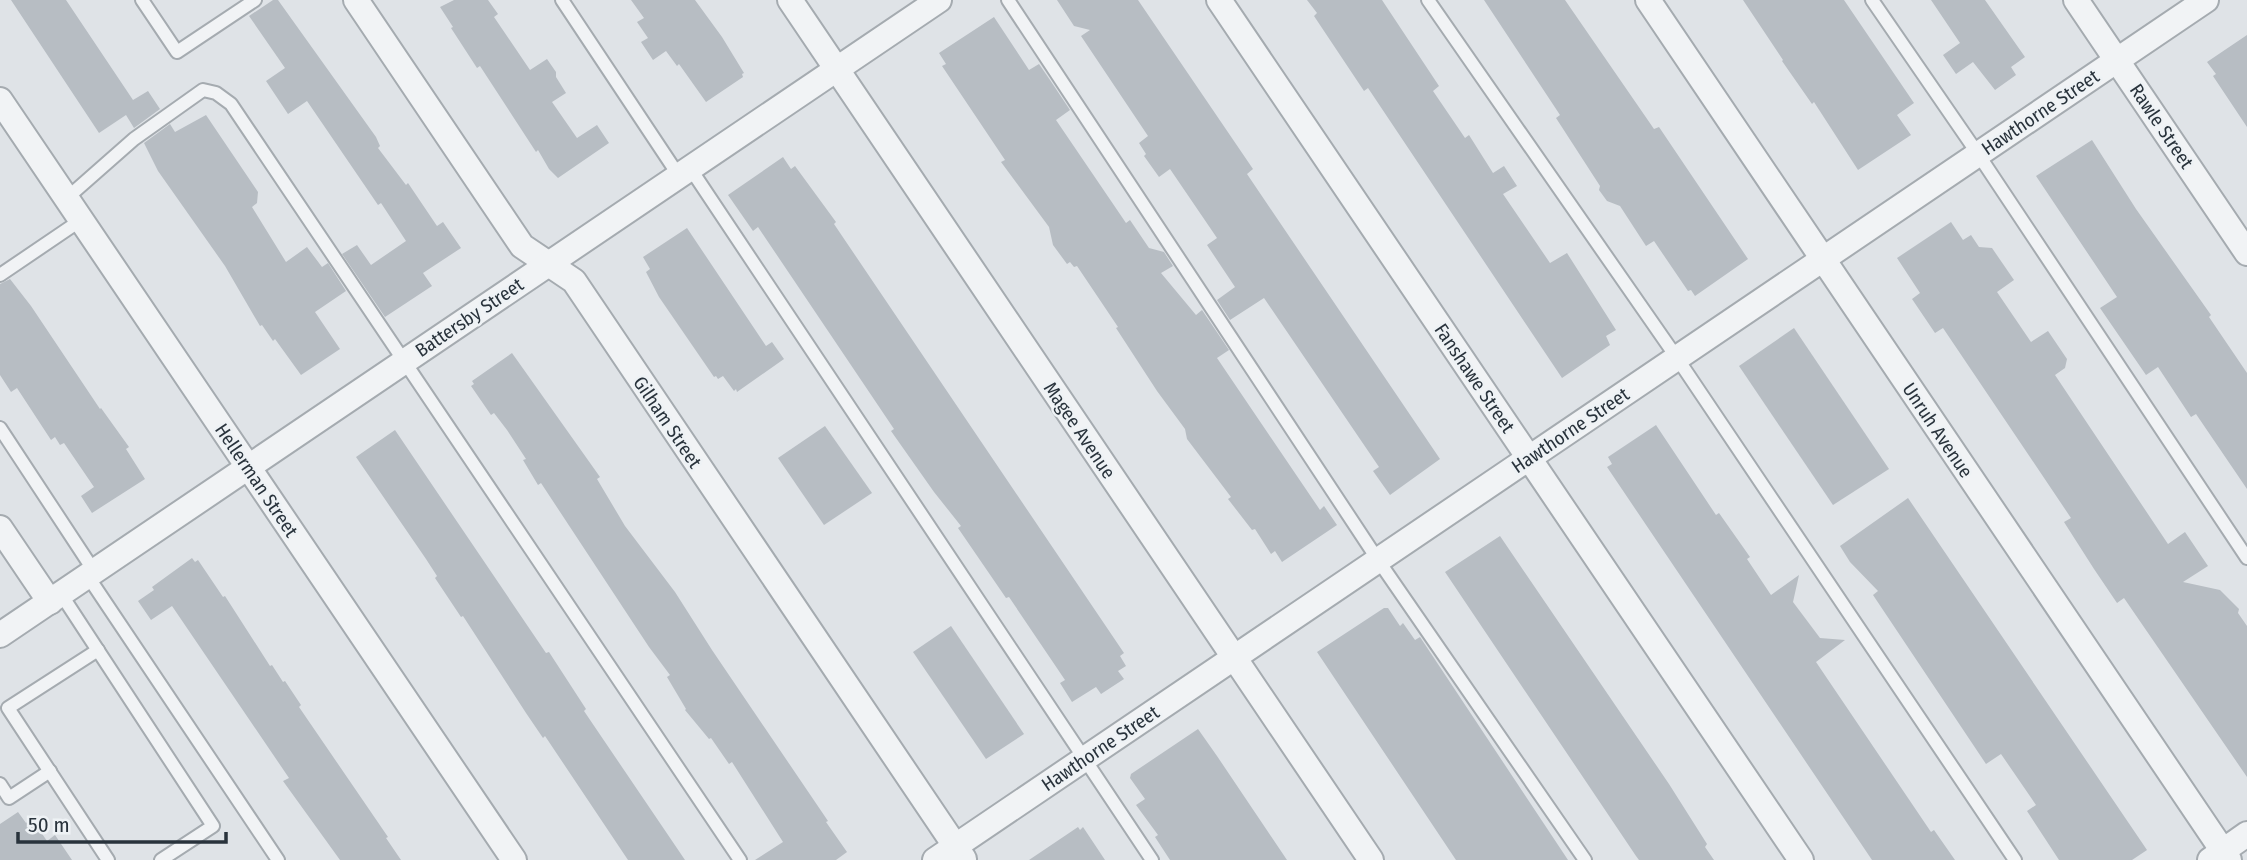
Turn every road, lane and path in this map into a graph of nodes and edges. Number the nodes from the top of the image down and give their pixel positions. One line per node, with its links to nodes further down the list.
1 (142, 0): 2 (lane)
2 (255, 0)
3 (356, 0): 23 (street, Gilham Street)
4 (562, 0): 18 (lane)
5 (790, 0): 15 (street, Magee Avenue)
6 (939, 0): 15 (street, Battersby Street)
7 (1008, 0): 32 (lane)
8 (1219, 0): 28 (street, Fanshawe Street)
9 (1428, 0): 25 (lane)
10 (1648, 0): 22 (street, Unruh Avenue)
11 (1872, 0): 17 (lane)
12 (2076, 0): 14 (street, Rawle Street)
13 (2206, 0): 14 (street, Hawthorne Street)
14 (2117, 60): 17 (street, Hawthorne Street); 21 (street, Rawle Street)
15 (837, 69): 18 (street, Battersby Street); 37 (street, Magee Avenue)
16 (0, 100): 19 (street, Hellerman Street)
17 (1978, 154): 22 (street, Hawthorne Street); 31 (lane)
18 (685, 172): 23 (street, Battersby Street); 39 (lane)
19 (67, 198): 20 (street, Hellerman Street); 26 (lane)
20 (81, 220): 24 (lane); 29 (street, Hellerman Street)
21 (2247, 253)
22 (1823, 259): 25 (street, Hawthorne Street); 44 (street, Unruh Avenue)
23 (548, 264): 26 (street, Battersby Street); 43 (street, Gilham Street)
24 (0, 275)
25 (1676, 358): 28 (street, Hawthorne Street); 55 (lane)
26 (404, 362): 29 (street, Battersby Street); 49 (lane)
27 (0, 428): 33 (lane)
28 (1529, 458): 32 (street, Hawthorne Street); 54 (street, Fanshawe Street)
29 (248, 467): 33 (street, Battersby Street); 48 (street, Hellerman Street)
30 (0, 528): 34 (street)
31 (2247, 558)
32 (1378, 560): 37 (street, Hawthorne Street); 53 (lane)
33 (91, 573): 34 (street, Battersby Street); 47 (lane)
34 (55, 598): 35 (street, Battersby Street); 36 (lane)
35 (0, 635)
36 (98, 650): 38 (lane); 46 (lane)
37 (1234, 657): 39 (street, Hawthorne Street); 52 (street, Magee Avenue)
38 (4, 711): 40 (lane)
39 (1083, 760): 43 (street, Hawthorne Street); 51 (lane)
40 (50, 771): 41 (lane); 45 (lane)
41 (0, 784)
42 (2247, 834): 44 (street)
43 (960, 853): 50 (street, Hawthorne Street)
44 (2220, 857)
45 (108, 860)
46 (161, 860)
47 (278, 860)
48 (514, 860)
49 (740, 860)
50 (935, 860)
51 (1152, 860)
52 (1371, 860)
53 (1584, 860)
54 (1801, 860)
55 (2015, 860)

